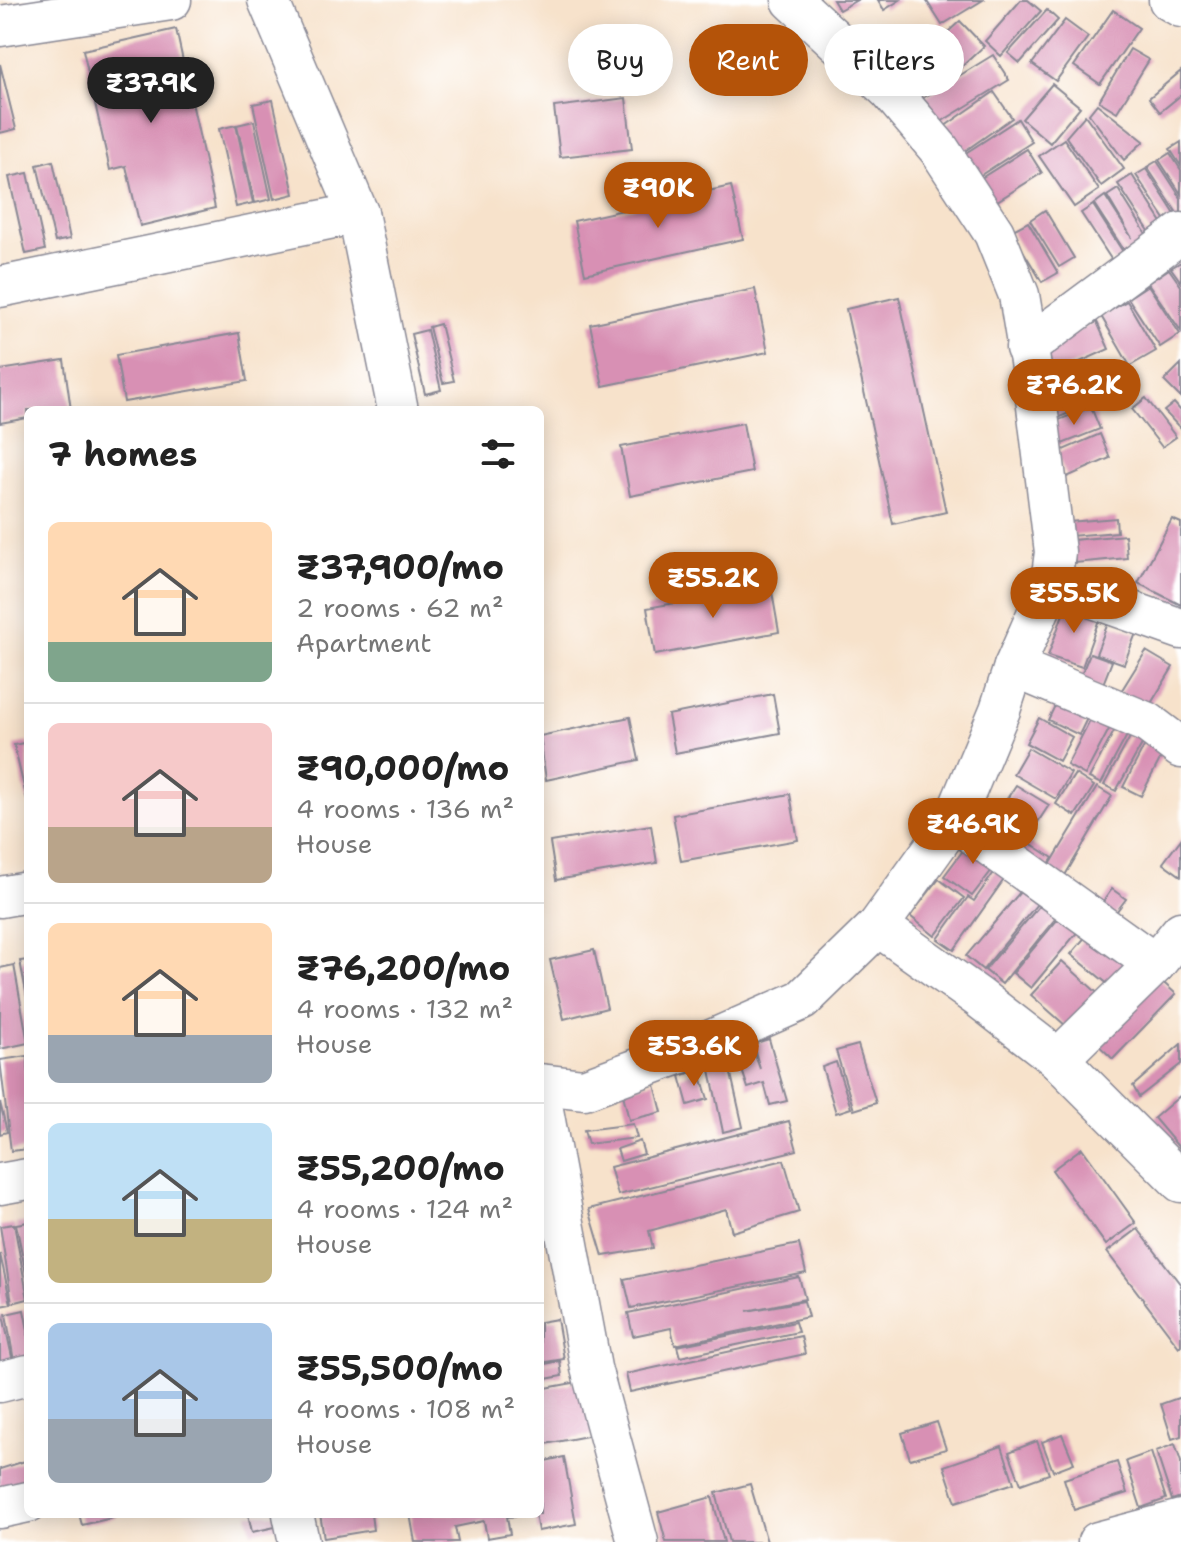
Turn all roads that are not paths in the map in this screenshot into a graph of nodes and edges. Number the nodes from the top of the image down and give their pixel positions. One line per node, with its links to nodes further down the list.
1 (171, 0): 6 (street)
2 (268, 0): 7 (street)
3 (792, 0): 10 (street)
4 (1169, 0): 5 (street)
5 (1181, 7)
6 (0, 26)
7 (358, 213): 9 (street); 11 (street)
8 (1181, 233): 10 (street)
9 (0, 287)
10 (1026, 348): 12 (street)
11 (397, 406)
12 (1051, 583): 13 (street); 14 (street)
13 (1181, 629)
14 (1014, 667): 15 (street); 16 (street)
15 (1181, 748)
16 (954, 820): 19 (street); 21 (street)
17 (24, 893): 18 (street)
18 (0, 897)
19 (878, 926): 22 (street); 23 (street)
20 (1181, 932): 21 (street)
21 (1155, 964): 22 (street)
22 (1058, 1059): 26 (street)
23 (544, 1084)
24 (544, 1115): 35 (street)
25 (24, 1180): 27 (street)
26 (1181, 1182)
27 (0, 1184)
28 (24, 1376): 29 (street)
29 (0, 1382)
30 (24, 1503): 31 (street)
31 (0, 1508)
32 (294, 1518): 34 (street)
33 (1181, 1520): 36 (street)
34 (299, 1542)
35 (638, 1542)
36 (1098, 1542)

